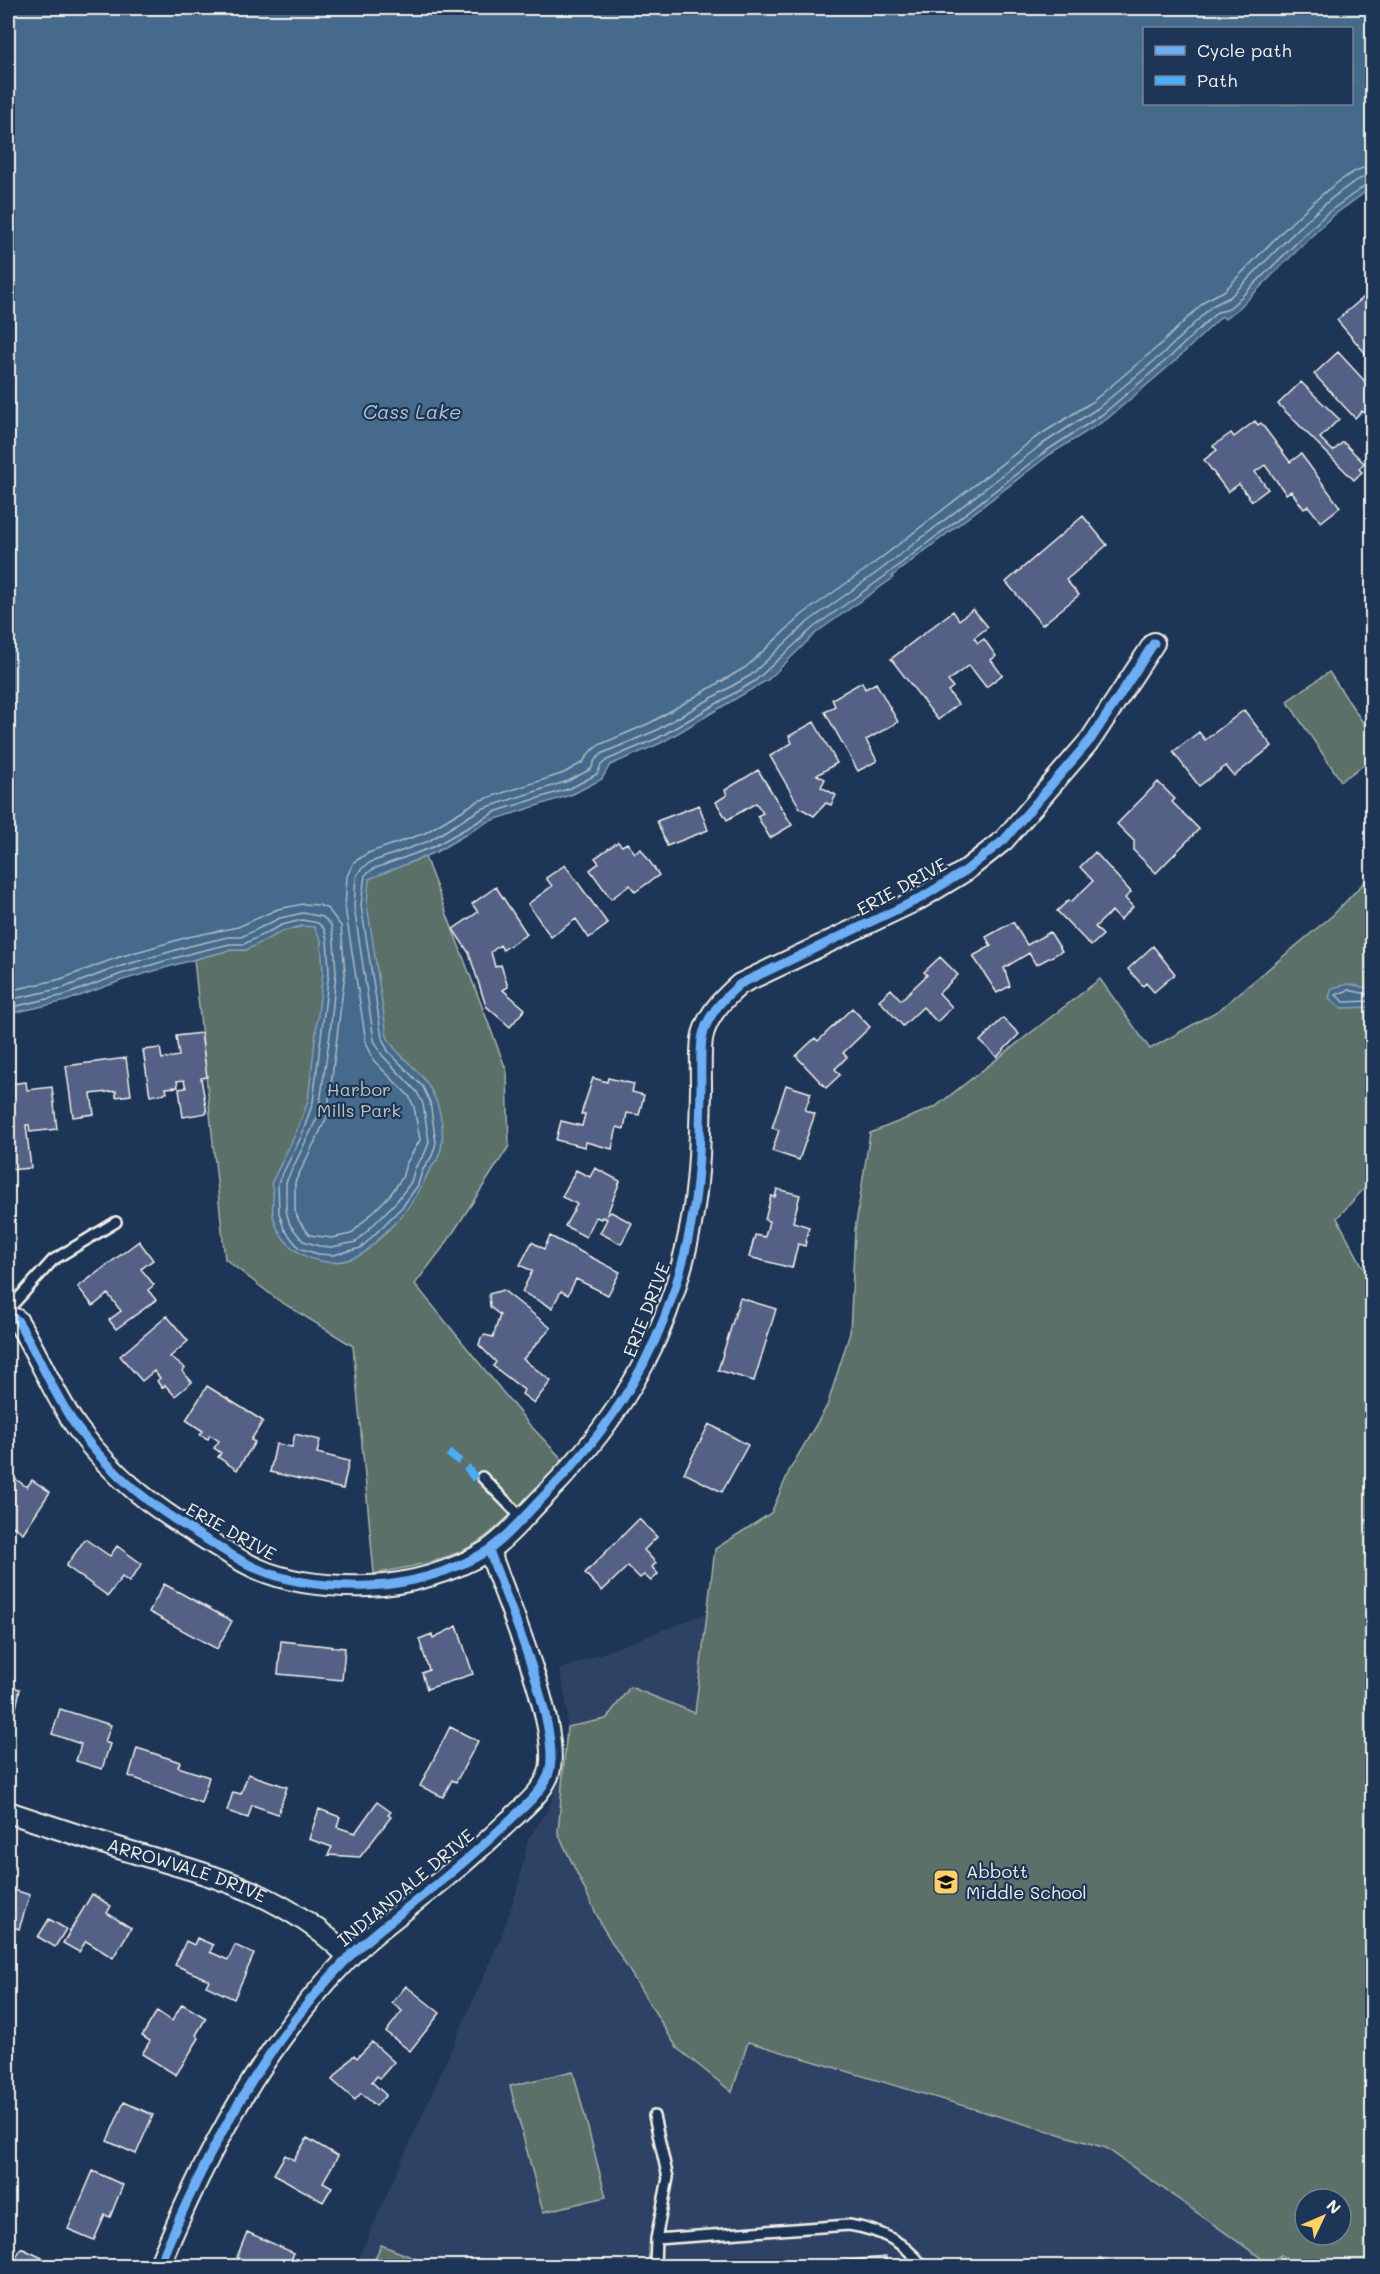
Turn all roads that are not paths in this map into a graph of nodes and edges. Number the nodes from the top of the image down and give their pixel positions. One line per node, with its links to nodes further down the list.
1 (1154, 643): 6 (street, ERIE DRIVE)
2 (116, 1222): 3 (lane)
3 (8, 1310)
4 (8, 1316): 7 (street, ERIE DRIVE)
5 (482, 1477): 6 (lane)
6 (522, 1518): 7 (street, ERIE DRIVE)
7 (489, 1550): 9 (street, INDIANDALE DRIVE)
8 (8, 1812): 9 (street, ARROWVALE DRIVE)
9 (349, 1957): 12 (street, INDIANDALE DRIVE)
10 (654, 2116): 11 (lane)
11 (656, 2239): 13 (lane); 14 (lane)
12 (159, 2266)
13 (655, 2266)
14 (923, 2266)

